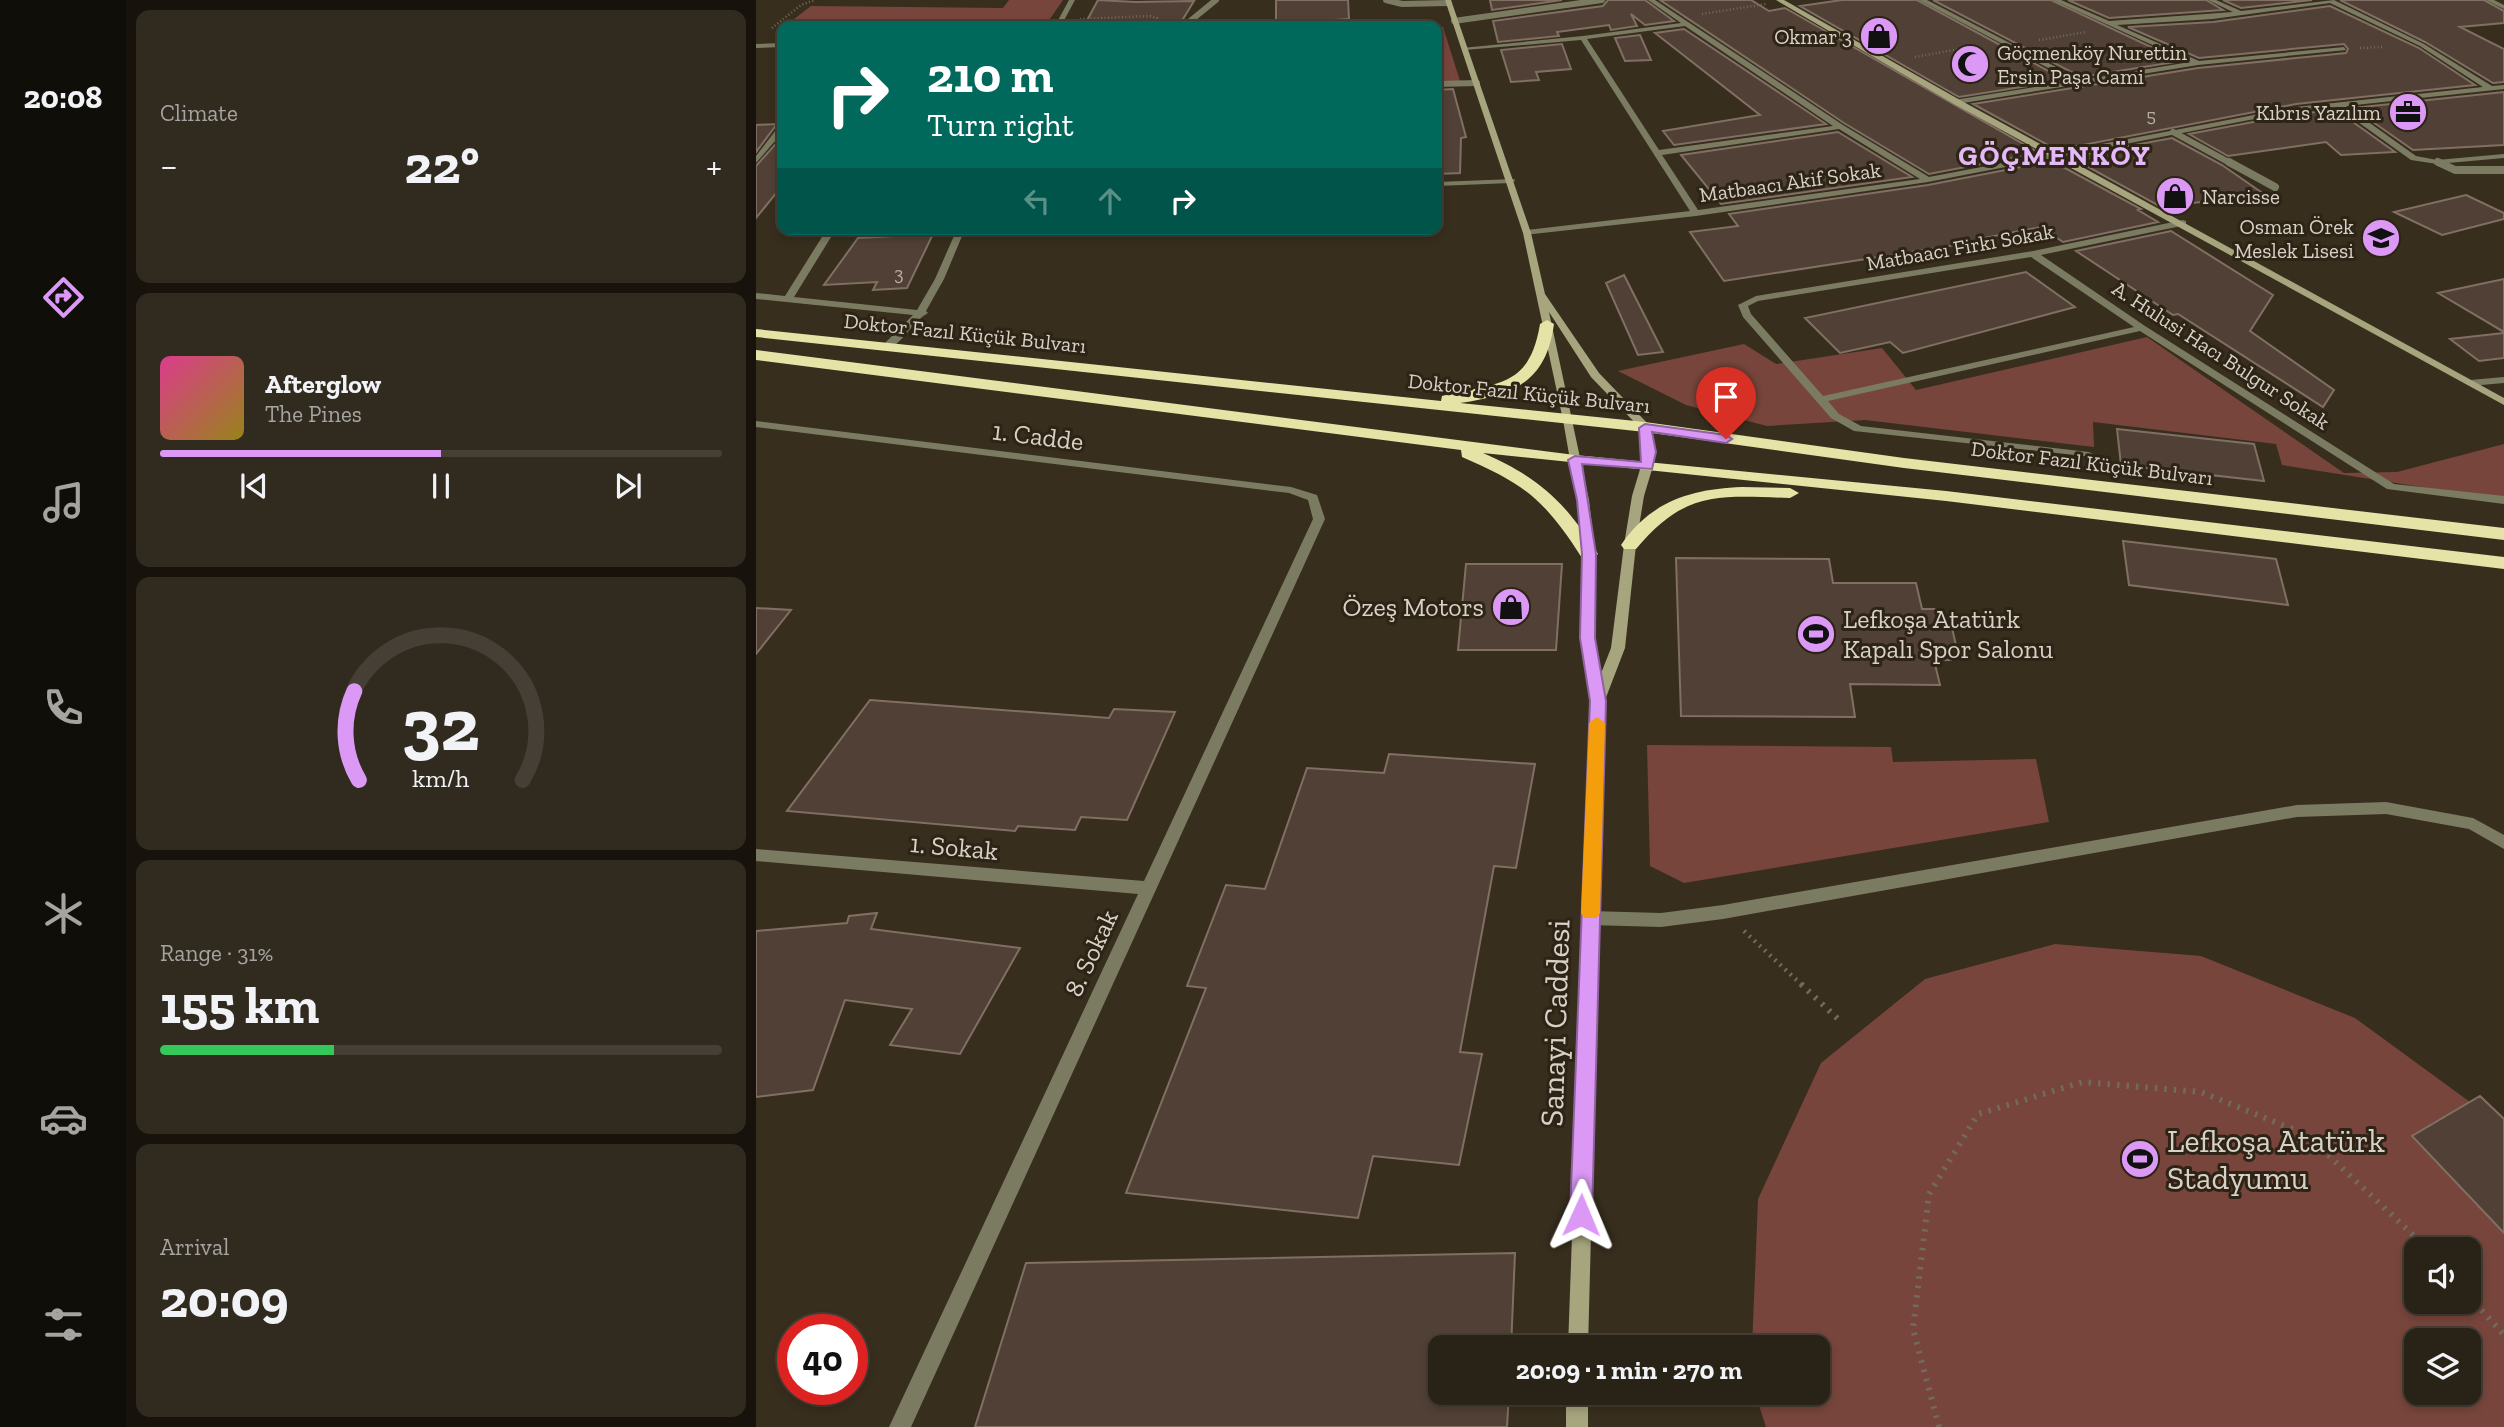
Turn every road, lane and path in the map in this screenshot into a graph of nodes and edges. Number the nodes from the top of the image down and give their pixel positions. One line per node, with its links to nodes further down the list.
1 (815, 0): 18 (path)
2 (1072, 0): 19 (street)
3 (1216, 0): 22 (lane)
4 (1386, 0): 14 (lane)
5 (1601, 0): 23 (lane)
6 (1650, 0): 17 (street)
7 (1793, 0): 12 (street)
8 (1922, 0): 30 (street)
9 (2056, 0): 24 (street)
10 (2211, 0): 16 (street)
11 (2489, 0): 15 (street)
12 (1781, 1): 17 (path); 35 (street)
13 (2330, 1): 16 (street); 41 (street)
14 (1448, 2): 23 (street, Sanayi Caddesi)
15 (2504, 7)
16 (2241, 14): 24 (street)
17 (1677, 18): 26 (street)
18 (781, 21)
19 (1061, 21)
20 (1086, 21): 21 (path)
21 (1157, 21)
22 (1190, 21)
23 (1454, 21): 33 (street, Sanayi Caddesi)
24 (2110, 23): 27 (street)
25 (777, 24): 28 (path)
26 (1686, 24): 29 (street); 44 (street)
27 (2118, 27): 30 (path); 36 (street)
28 (765, 34)
29 (1583, 38): 33 (street); 47 (street)
30 (2007, 43): 35 (path); 37 (street)
31 (777, 45): 32 (street)
32 (756, 46)
33 (1465, 48): 38 (street, Sanayi Caddesi)
34 (2344, 49): 36 (street)
35 (1886, 62): 42 (street)
36 (2198, 62): 37 (street)
37 (2078, 81): 42 (street)
38 (1477, 83): 39 (lane); 54 (street, Sanayi Caddesi)
39 (1442, 84)
40 (2504, 87): 41 (street, Matbaacı Akif Sokak)
41 (2490, 88): 43 (street, Matbaacı Akif Sokak)
42 (1957, 102): 48 (street)
43 (2338, 104): 45 (street, Matbaacı Akif Sokak); 51 (street)
44 (1840, 127): 47 (street); 53 (street)
45 (2173, 132): 48 (street, Matbaacı Akif Sokak); 56 (lane)
46 (777, 134): 50 (street)
47 (1657, 153): 57 (street)
48 (2057, 156): 53 (street, Matbaacı Akif Sokak); 58 (street)
49 (2504, 156): 51 (street)
50 (756, 161)
51 (2437, 162): 52 (lane)
52 (2504, 170)
53 (1928, 180): 57 (street, Matbaacı Akif Sokak)
54 (1511, 181): 55 (street); 59 (street, Sanayi Caddesi)
55 (1442, 184)
56 (2275, 187)
57 (1696, 213): 59 (street, Matbaacı Akif Sokak)
58 (2183, 223): 62 (street, Matbaacı Firkı Sokak); 73 (street)
59 (1527, 233): 63 (street, Sanayi Caddesi)
60 (828, 235): 65 (street)
61 (958, 235): 66 (street)
62 (2033, 254): 68 (street, A. Hulusi Hacı Bulgur Sokak); 74 (street, Matbaacı Firkı Sokak)
63 (1536, 285): 67 (street, Sanayi Caddesi); 79 (street)
64 (756, 296): 65 (street)
65 (789, 298): 66 (street)
66 (923, 313): 70 (street)
67 (1547, 324): 75 (highway); 77 (street, Sanayi Caddesi)
68 (2142, 328): 74 (street); 86 (street, A. Hulusi Hacı Bulgur Sokak)
69 (756, 333): 70 (highway, Doktor Fazıl Küçük Bulvarı)
70 (887, 347): 75 (highway, Doktor Fazıl Küçük Bulvarı)
71 (756, 355): 80 (highway, Doktor Fazıl Küçük Bulvarı)
72 (2504, 380): 73 (street)
73 (2470, 383): 76 (street)
74 (1820, 400): 81 (street)
75 (1376, 401): 77 (highway, Doktor Fazıl Küçük Bulvarı)
76 (2504, 402)
77 (1568, 419): 79 (highway, Doktor Fazıl Küçük Bulvarı); 82 (street, Sanayi Caddesi)
78 (756, 424): 85 (street, 1. Cadde)
79 (1645, 428): 83 (street, Sanayi Caddesi); 87 (highway, Doktor Fazıl Küçük Bulvarı)
80 (1441, 442): 82 (highway, Doktor Fazıl Küçük Bulvarı); 89 (highway)
81 (2090, 455)
82 (1575, 460): 83 (highway, Doktor Fazıl Küçük Bulvarı); 89 (street, Sanayi Caddesi)
83 (1647, 466): 84 (highway, Doktor Fazıl Küçük Bulvarı); 88 (street, Sanayi Caddesi)
84 (1946, 496): 88 (highway); 90 (highway, Doktor Fazıl Küçük Bulvarı)
85 (1313, 498): 94 (street, 8. Sokak)
86 (2504, 499)
87 (2504, 534)
88 (1630, 545): 91 (street, Sanayi Caddesi)
89 (1589, 554): 91 (street, Sanayi Caddesi)
90 (2504, 562)
91 (1598, 701): 96 (street, Sanayi Caddesi)
92 (2504, 843): 95 (street)
93 (756, 855): 94 (street, 1. Sokak)
94 (1148, 888): 103 (street, 8. Sokak)
95 (1723, 912): 96 (street); 97 (path)
96 (1590, 918): 100 (street, Sanayi Caddesi)
97 (1839, 1020)
98 (2415, 1237): 105 (path)
99 (2481, 1309): 101 (path)
100 (1578, 1335)
101 (2504, 1335)
102 (1577, 1405): 104 (street)
103 (900, 1427)
104 (1577, 1427)
105 (1939, 1427)

